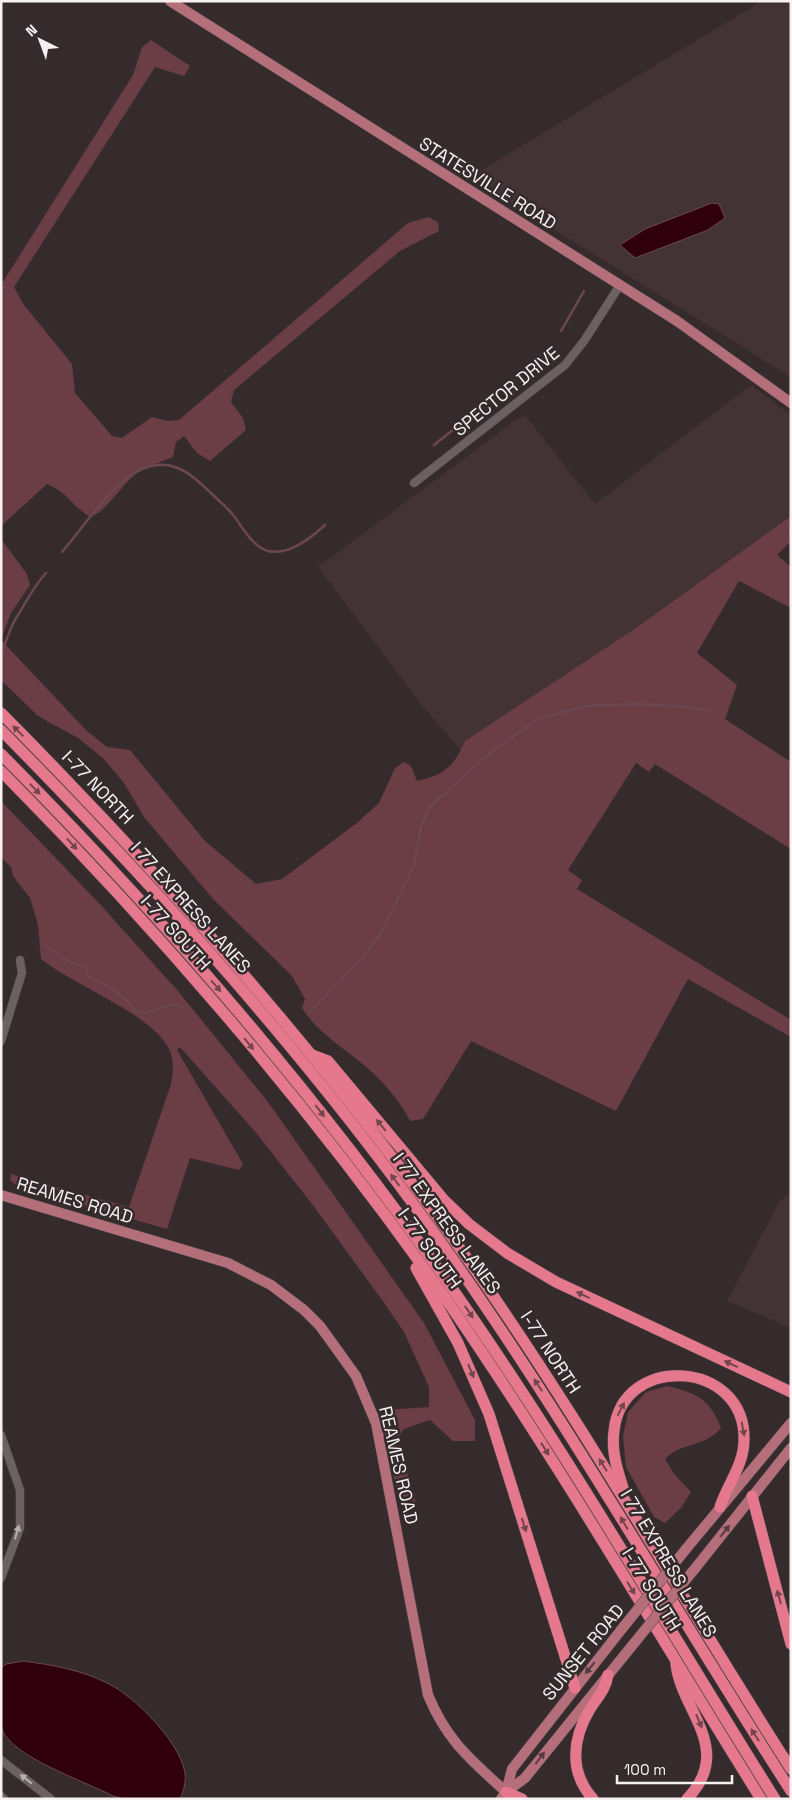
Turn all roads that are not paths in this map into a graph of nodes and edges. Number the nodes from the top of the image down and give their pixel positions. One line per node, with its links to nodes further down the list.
1 (170, 1): 2 (main road, STATESVILLE ROAD)
2 (620, 285): 3 (main road, STATESVILLE ROAD); 4 (street, SPECTOR DRIVE)
3 (789, 400)
4 (414, 483)
5 (1, 714): 11 (highway, I-77 NORTH, one-way to 5)
6 (1, 730): 30 (highway, I 77 EXPRESS LANES, one-way to 6)
7 (1, 754): 37 (highway, I 77 EXPRESS LANES, one-way to 37)
8 (1, 771): 13 (highway, I-77 SOUTH, one-way to 13)
9 (20, 960): 10 (street)
10 (1, 1041)
11 (311, 1054): 14 (highway, one-way to 11); 21 (highway, I-77 NORTH, one-way to 11)
12 (1, 1195): 31 (main road, REAMES ROAD)
13 (389, 1221): 25 (highway, I-77 SOUTH, one-way to 25); 27 (highway, one-way to 27)
14 (775, 1384): 15 (highway); 16 (highway)
15 (791, 1384)
16 (791, 1392)
17 (791, 1423): 22 (main road, SUNSET ROAD)
18 (1, 1436): 23 (street, one-way to 18)
19 (791, 1448): 20 (main road, SUNSET ROAD)
20 (752, 1496): 24 (highway, one-way to 20); 26 (main road, SUNSET ROAD, one-way to 20, bridge)
21 (628, 1507): 22 (highway, one-way to 22); 29 (highway, I-77 NORTH)
22 (720, 1507): 27 (main road, SUNSET ROAD, one-way to 27, bridge)
23 (1, 1578)
24 (791, 1644)
25 (676, 1660): 35 (highway, one-way to 35); 36 (highway, I-77 SOUTH)
26 (608, 1675): 31 (main road, SUNSET ROAD, one-way to 26); 34 (highway)
27 (575, 1688): 31 (main road, SUNSET ROAD)
28 (1, 1760): 32 (street, one-way to 28)
29 (791, 1769)
30 (791, 1791)
31 (504, 1795): 33 (highway)
32 (51, 1799)
33 (522, 1799)
34 (593, 1799)
35 (688, 1799)
36 (761, 1799)
37 (775, 1799)

